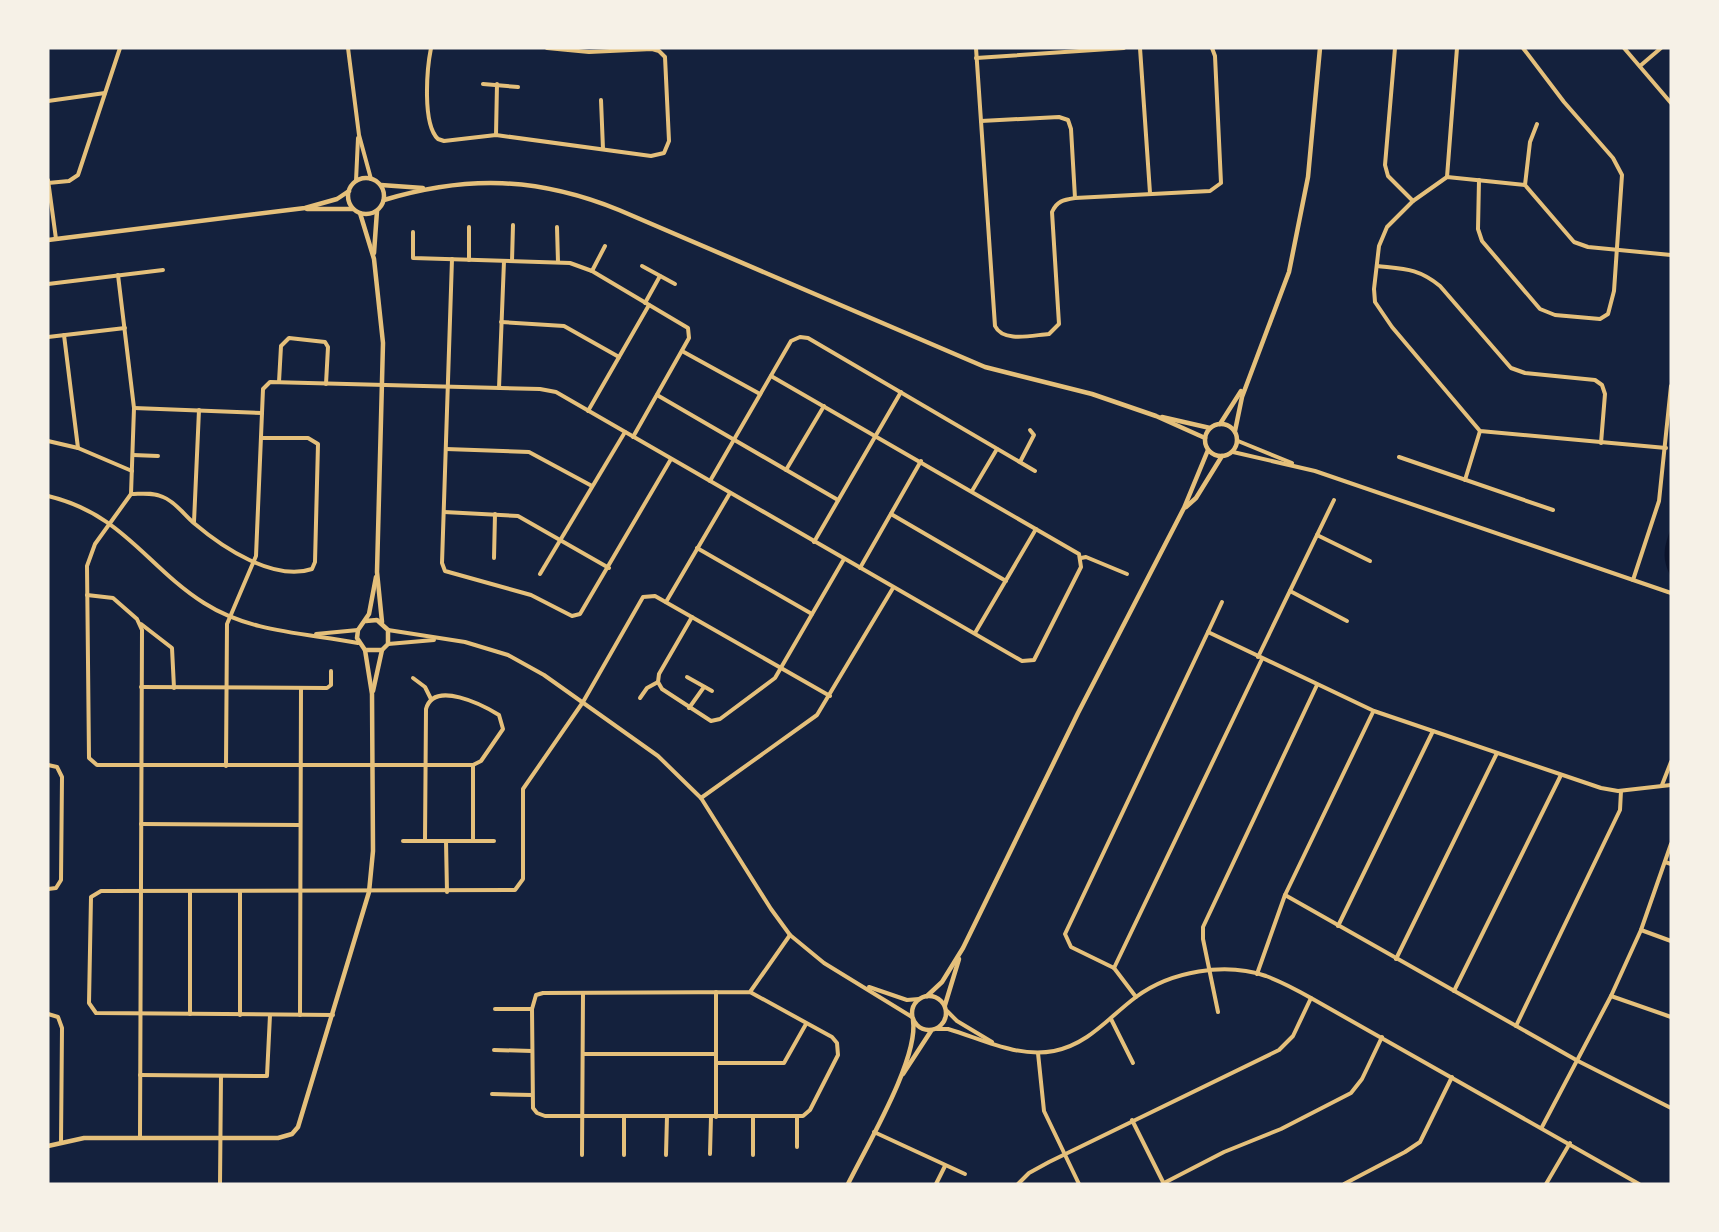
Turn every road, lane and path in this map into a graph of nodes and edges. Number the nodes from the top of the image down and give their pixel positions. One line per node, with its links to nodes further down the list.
1 (120, 48): 22 (street)
2 (348, 48): 28 (street)
3 (431, 48): 29 (street)
4 (547, 48): 16 (street)
5 (665, 48): 16 (street)
6 (976, 48): 17 (street)
7 (1124, 48): 17 (street)
8 (1140, 48): 40 (street)
9 (1212, 48): 40 (street)
10 (1320, 48): 79 (street)
11 (1395, 48): 43 (street)
12 (1458, 48): 31 (street)
13 (1523, 48): 55 (street)
14 (1624, 48): 18 (street)
15 (1661, 48): 18 (street)
16 (662, 53): 30 (street)
17 (976, 58): 26 (street)
18 (1640, 66): 25 (street)
19 (483, 84): 20 (street)
20 (497, 84): 21 (street); 29 (street)
21 (518, 87)
22 (105, 93): 24 (street); 35 (street)
23 (601, 100): 30 (street)
24 (48, 101)
25 (1671, 103)
26 (981, 121): 41 (street); 41 (street)
27 (1537, 124): 37 (street)
28 (358, 135): 32 (street); 34 (street)
29 (496, 135): 30 (street)
30 (603, 149)
31 (1447, 177): 33 (street); 43 (street)
32 (371, 179): 34 (street); 36 (street)
33 (1479, 180): 37 (street); 55 (street)
34 (356, 181): 39 (street)
35 (48, 182): 52 (street)
36 (380, 184): 38 (street); 42 (street)
37 (1525, 185): 55 (street)
38 (429, 188): 42 (street); 94 (street)
39 (349, 191): 44 (street); 45 (street)
40 (1150, 193): 41 (street)
41 (1075, 198)
42 (384, 200): 46 (street)
43 (1413, 201): 64 (street)
44 (305, 208): 45 (street); 52 (street)
45 (353, 209): 47 (street)
46 (378, 210): 47 (street); 57 (street)
47 (360, 213): 57 (street)
48 (513, 225): 61 (street)
49 (469, 227): 59 (street)
50 (557, 227): 62 (street)
51 (413, 232): 58 (street)
52 (56, 239): 53 (street)
53 (48, 240)
54 (605, 246): 66 (street)
55 (1617, 250): 56 (street)
56 (1671, 255)
57 (374, 259): 82 (street)
58 (452, 259): 59 (street); 83 (street)
59 (469, 260): 60 (street)
60 (504, 261): 61 (street); 72 (street)
61 (512, 261): 62 (street)
62 (558, 262): 66 (street)
63 (642, 266): 68 (street)
64 (1377, 266): 99 (street); 108 (street)
65 (163, 270): 67 (street)
66 (592, 271): 71 (street)
67 (118, 275): 69 (street); 73 (street)
68 (660, 276): 70 (street); 71 (street)
69 (48, 284)
70 (675, 284)
71 (647, 304): 76 (street); 77 (street)
72 (501, 322): 77 (street); 85 (street)
73 (125, 327): 74 (street); 90 (street)
74 (63, 335): 75 (street); 109 (street)
75 (48, 337)
76 (682, 351): 87 (street); 88 (street)
77 (619, 357): 92 (street)
78 (771, 376): 86 (street); 87 (street); 89 (street)
79 (1248, 381): 95 (street); 98 (street)
80 (279, 382): 81 (street); 81 (street); 93 (street)
81 (326, 384): 82 (street)
82 (382, 385): 83 (street); 154 (street)
83 (448, 386): 85 (street); 111 (street)
84 (1671, 386): 110 (street)
85 (499, 388): 92 (street)
86 (901, 392): 101 (street); 112 (street)
87 (760, 394): 105 (street)
88 (657, 395): 102 (street); 105 (street)
89 (824, 406): 101 (street); 123 (street)
90 (135, 408): 91 (street); 115 (street)
91 (199, 410): 93 (street); 141 (street)
92 (588, 411): 100 (street)
93 (262, 413): 103 (street)
94 (1156, 416): 96 (street); 104 (street)
95 (1220, 424): 96 (street); 98 (street)
96 (1210, 428): 104 (street)
97 (1030, 430): 121 (street)
98 (1235, 431): 107 (street)
99 (1480, 431): 108 (street); 126 (street)
100 (625, 432): 102 (street); 128 (street)
101 (876, 436): 120 (street); 133 (street)
102 (633, 437): 119 (street)
103 (261, 438): 151 (street); 151 (street)
104 (1205, 438): 113 (street)
105 (734, 440): 123 (street); 127 (street)
106 (48, 441): 109 (street)
107 (1238, 441): 114 (street); 122 (street)
108 (1601, 443): 110 (street)
109 (78, 448): 124 (street)
110 (1666, 448): 157 (street)
111 (446, 449): 128 (street); 137 (street)
112 (997, 449): 121 (street); 129 (street)
113 (1208, 450): 117 (street); 135 (street)
114 (1233, 452): 117 (street); 122 (street)
115 (133, 455): 116 (street); 124 (street)
116 (158, 456)
117 (1222, 456): 135 (street)
118 (1399, 457): 126 (street)
119 (671, 459): 127 (street); 152 (street)
120 (921, 462): 129 (street); 139 (street)
121 (1020, 462): 125 (street)
122 (1296, 465): 157 (street)
123 (786, 470): 133 (street)
124 (132, 471): 131 (street)
125 (1035, 471)
126 (1465, 480): 136 (street)
127 (710, 482): 130 (street)
128 (592, 486): 144 (street)
129 (972, 491): 142 (street)
130 (730, 493): 145 (street); 146 (street)
131 (131, 494): 140 (street); 141 (street)
132 (48, 496): 140 (street)
133 (838, 500): 145 (street)
134 (1334, 500): 143 (street)
135 (1184, 508): 239 (street)
136 (1553, 510)
137 (444, 512): 138 (street); 152 (street)
138 (495, 513): 144 (street); 147 (street)
139 (891, 514): 153 (street); 158 (street)
140 (110, 523): 162 (street); 166 (street)
141 (194, 523): 151 (street)
142 (1036, 529): 148 (street); 158 (street)
143 (1317, 535): 150 (street); 160 (street)
144 (560, 540): 152 (street); 155 (street)
145 (814, 542): 149 (street)
146 (697, 548): 163 (street); 165 (street)
147 (494, 558)
148 (1081, 558): 156 (street); 175 (street)
149 (844, 559): 153 (street); 165 (street)
150 (1370, 561)
151 (254, 564): 166 (street)
152 (609, 568)
153 (860, 568): 159 (street)
154 (377, 572): 168 (street); 170 (street)
155 (540, 574)
156 (1127, 574)
157 (1633, 580): 161 (street)
158 (1006, 581): 175 (street)
159 (893, 588): 175 (street); 196 (street)
160 (1290, 591): 169 (street); 182 (street)
161 (1671, 593)
162 (87, 595): 171 (street); 206 (street)
163 (666, 602): 167 (street); 199 (street)
164 (1222, 602): 174 (street)
165 (812, 615): 183 (street)
166 (229, 616): 176 (street); 192 (street)
167 (692, 617): 183 (street); 187 (street)
168 (366, 621): 170 (street); 172 (street)
169 (1347, 621)
170 (382, 622): 173 (street)
171 (141, 623): 189 (street); 191 (street)
172 (358, 630): 176 (street); 178 (street)
173 (388, 630): 177 (street); 179 (street)
174 (1208, 632): 182 (street); 241 (street)
175 (975, 633)
176 (312, 635): 178 (street)
177 (440, 639): 179 (street); 199 (street)
178 (358, 643): 180 (street)
179 (388, 644): 181 (street)
180 (365, 650): 181 (street); 195 (street)
181 (382, 650): 195 (street)
182 (1260, 658): 188 (street); 241 (street)
183 (781, 668): 196 (street); 200 (street)
184 (330, 671): 193 (street)
185 (687, 677): 190 (street)
186 (413, 678): 198 (street)
187 (658, 682): 197 (street); 200 (street)
188 (1317, 685): 201 (street); 242 (street)
189 (141, 687): 191 (street); 206 (street)
190 (704, 687): 194 (street); 200 (street)
191 (174, 688): 192 (street)
192 (227, 688): 193 (street); 207 (street)
193 (301, 688): 209 (street)
194 (712, 691)
195 (372, 694): 210 (street)
196 (830, 696): 216 (street)
197 (640, 698)
198 (431, 699): 208 (street); 211 (street)
199 (583, 702): 216 (street); 232 (street)
200 (689, 708)
201 (1374, 711): 202 (street); 234 (street)
202 (1433, 731): 203 (street); 235 (street)
203 (1497, 753): 212 (street); 240 (street)
204 (1671, 762): 213 (street)
205 (48, 765): 227 (street)
206 (141, 765): 207 (street); 217 (street)
207 (226, 765): 209 (street)
208 (473, 765): 211 (street); 222 (street)
209 (301, 766): 210 (street); 218 (street)
210 (373, 766): 211 (street); 233 (street)
211 (426, 766): 220 (street)
212 (1561, 775): 215 (street); 245 (street)
213 (1662, 785): 214 (street); 215 (street)
214 (1671, 785)
215 (1621, 790): 269 (street)
216 (701, 798): 237 (street)
217 (141, 824): 218 (street); 228 (street)
218 (300, 825): 231 (street)
219 (403, 841): 220 (street)
220 (425, 841): 221 (street)
221 (446, 841): 222 (street); 232 (street)
222 (473, 841): 223 (street)
223 (494, 841)
224 (1671, 844): 225 (street)
225 (1665, 862): 226 (street); 236 (street)
226 (1671, 864)
227 (48, 889)
228 (141, 891): 229 (street); 259 (street); 259 (street)
229 (190, 891): 230 (street); 260 (street)
230 (240, 891): 231 (street); 261 (street)
231 (300, 891): 233 (street); 263 (street)
232 (447, 891): 233 (street)
233 (369, 892): 264 (street)
234 (1285, 896): 235 (street); 243 (street)
235 (1338, 926): 240 (street)
236 (1641, 930): 238 (street); 250 (street)
237 (790, 935): 244 (street); 247 (street)
238 (1671, 941)
239 (963, 948): 249 (street); 254 (street)
240 (1396, 959): 245 (street)
241 (1114, 968): 251 (street)
242 (1209, 970): 243 (street); 251 (street); 257 (street)
243 (1257, 974): 252 (street)
244 (860, 984): 253 (street); 266 (street)
245 (1454, 991): 269 (street)
246 (716, 992): 247 (street); 248 (street); 277 (street)
247 (750, 992): 268 (street)
248 (583, 993): 256 (street); 276 (street)
249 (927, 996): 253 (street); 254 (street)
250 (1611, 996): 265 (street); 278 (street)
251 (1136, 997): 267 (street)
252 (1311, 998): 271 (street); 295 (street)
253 (920, 999): 266 (street)
254 (946, 1008): 270 (street); 272 (street)
255 (495, 1009): 256 (street)
256 (532, 1009): 274 (street)
257 (1218, 1012)
258 (48, 1014): 300 (street)
259 (140, 1014): 260 (street); 281 (street)
260 (190, 1014): 261 (street)
261 (240, 1015): 262 (street)
262 (270, 1015): 263 (street); 282 (street)
263 (300, 1015): 264 (street)
264 (333, 1015): 299 (street)
265 (1671, 1017)
266 (913, 1018): 270 (street); 284 (street)
267 (1111, 1019): 275 (street); 280 (street)
268 (806, 1024): 279 (street); 294 (street)
269 (1516, 1026): 278 (street)
270 (934, 1030): 272 (street); 284 (street)
271 (1382, 1037): 283 (street); 317 (street)
272 (997, 1045): 275 (street)
273 (494, 1050): 274 (street)
274 (532, 1051): 286 (street)
275 (1038, 1053): 309 (street)
276 (583, 1054): 277 (street); 288 (street)
277 (716, 1054): 279 (street)
278 (1578, 1061): 287 (street); 296 (street)
279 (716, 1063): 292 (street)
280 (1133, 1063)
281 (140, 1075): 282 (street); 298 (street)
282 (221, 1076): 299 (street)
283 (1452, 1077): 296 (street); 318 (street)
284 (897, 1084): 297 (street)
285 (492, 1094): 286 (street)
286 (532, 1095): 288 (street)
287 (1671, 1108)
288 (583, 1116): 289 (street); 305 (street)
289 (624, 1116): 290 (street); 306 (street)
290 (668, 1116): 291 (street); 307 (street)
291 (711, 1117): 292 (street); 304 (street)
292 (716, 1117): 293 (street)
293 (753, 1117): 294 (street); 308 (street)
294 (798, 1118): 303 (street)
295 (1132, 1120): 309 (street); 317 (street)
296 (1542, 1127): 301 (street)
297 (874, 1131): 310 (street); 313 (street)
298 (140, 1138): 299 (street); 300 (street)
299 (220, 1139): 312 (street)
300 (61, 1142): 302 (street)
301 (1570, 1143): 319 (street); 320 (street)
302 (48, 1146)
303 (797, 1147)
304 (710, 1154)
305 (582, 1155)
306 (624, 1155)
307 (666, 1155)
308 (753, 1155)
309 (1064, 1155): 315 (street); 316 (street)
310 (945, 1166): 311 (street); 314 (street)
311 (965, 1174)
312 (220, 1184)
313 (848, 1184)
314 (936, 1184)
315 (1018, 1184)
316 (1079, 1184)
317 (1164, 1184)
318 (1344, 1184)
319 (1546, 1184)
320 (1639, 1184)

